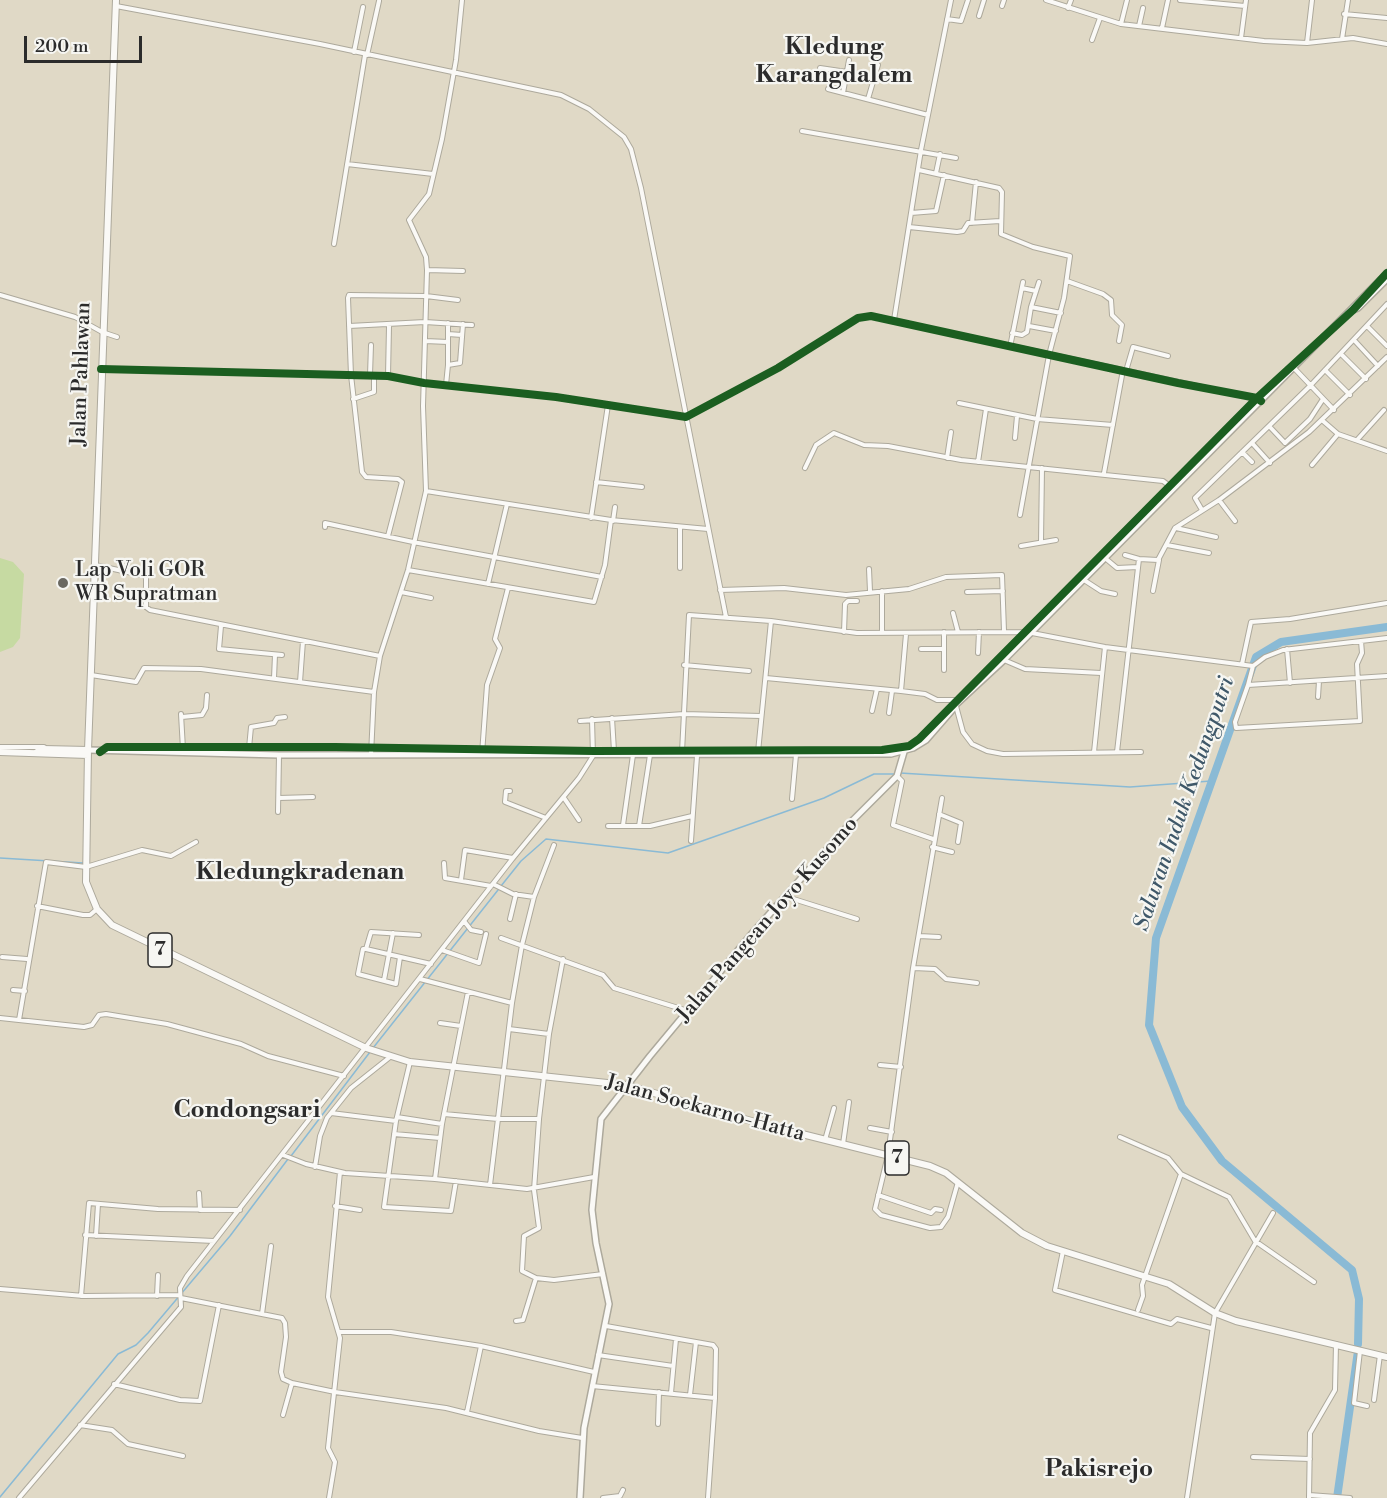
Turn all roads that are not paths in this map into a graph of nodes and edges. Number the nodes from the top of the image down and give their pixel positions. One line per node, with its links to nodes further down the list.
1 (462, 0): 41 (street)
2 (951, 0): 26 (street)
3 (968, 0): 26 (street)
4 (984, 0): 23 (street)
5 (1004, 0): 17 (street)
6 (1046, 0): 15 (street)
7 (1071, 0): 20 (street)
8 (1126, 0): 27 (street)
9 (1168, 0): 29 (street)
10 (1180, 0): 18 (street)
11 (1246, 0): 18 (street)
12 (1312, 0): 33 (street)
13 (1348, 0): 22 (street)
14 (379, 1): 36 (street)
15 (1055, 2): 20 (street)
16 (116, 3): 35 (street); 88 (main road, Jalan Pahlawan)
17 (1002, 6)
18 (1245, 6): 30 (street)
19 (363, 7): 35 (street)
20 (1068, 8): 24 (street)
21 (1143, 8): 28 (street)
22 (1344, 14): 25 (street); 31 (street)
23 (979, 16)
24 (1100, 18): 27 (street); 32 (street)
25 (1387, 18)
26 (947, 19): 45 (street)
27 (1121, 24): 28 (street)
28 (1139, 26): 29 (street)
29 (1162, 28): 30 (street)
30 (1241, 38): 33 (street)
31 (1342, 39): 33 (street); 34 (street)
32 (1092, 40)
33 (1307, 43)
34 (1387, 44)
35 (354, 52): 36 (street)
36 (366, 55): 41 (street); 50 (street)
37 (849, 60): 40 (street)
38 (878, 65): 44 (street)
39 (820, 68): 40 (street)
40 (847, 72): 43 (street)
41 (454, 74): 53 (street); 128 (street)
42 (828, 89): 43 (street)
43 (843, 93): 44 (street)
44 (868, 99): 45 (street)
45 (928, 115): 47 (street)
46 (802, 131): 47 (street)
47 (921, 150): 48 (street); 51 (street)
48 (940, 154): 49 (street); 52 (street)
49 (956, 158)
50 (347, 165): 53 (street); 60 (street)
51 (919, 170): 52 (street); 56 (street)
52 (936, 173): 54 (street)
53 (433, 174): 61 (street)
54 (944, 175): 55 (street); 56 (street)
55 (976, 182): 57 (street); 58 (street)
56 (911, 213): 59 (street)
57 (1000, 221): 58 (street); 65 (street)
58 (972, 223): 59 (street)
59 (909, 227): 78 (street)
60 (334, 244)
61 (427, 270): 62 (street); 71 (street)
62 (463, 271)
63 (1387, 273): 75 (main road)
64 (1387, 279): 75 (main road)
65 (1067, 281): 77 (street); 95 (street)
66 (1023, 282): 68 (street)
67 (1038, 282): 69 (street)
68 (1022, 288): 69 (street); 89 (street)
69 (1036, 291): 74 (street)
70 (0, 295): 88 (street)
71 (426, 296): 72 (street); 79 (street); 83 (street)
72 (458, 300)
73 (1387, 304): 76 (street)
74 (1030, 307): 77 (street); 86 (street)
75 (1353, 310): 100 (main road)
76 (1385, 311): 85 (street)
77 (1061, 313): 87 (street)
78 (894, 320): 99 (street); 128 (street)
79 (425, 322): 80 (street); 84 (street); 94 (street)
80 (448, 323): 81 (street); 90 (street)
81 (463, 324): 82 (street); 91 (street)
82 (472, 325)
83 (349, 326): 84 (street); 111 (street)
84 (389, 326): 113 (street)
85 (1367, 326): 93 (street); 98 (street)
86 (1029, 327): 87 (street); 89 (street)
87 (1056, 331): 102 (street)
88 (102, 332): 92 (street); 108 (main road, Jalan Pahlawan)
89 (1012, 333): 99 (street)
90 (448, 334): 91 (street); 96 (street)
91 (462, 335): 105 (street)
92 (117, 337)
93 (1354, 340): 101 (street); 106 (street)
94 (425, 341): 96 (street); 115 (street)
95 (1119, 341)
96 (448, 342): 105 (street)
97 (371, 345): 112 (street)
98 (1387, 346)
99 (1010, 347): 102 (street)
100 (1313, 348): 107 (main road); 121 (street)
101 (1341, 354): 109 (street); 114 (street)
102 (1049, 355): 110 (street); 129 (street)
103 (1168, 356): 110 (street)
104 (1387, 357): 106 (street)
105 (448, 365): 116 (street)
106 (1378, 366): 114 (street)
107 (1294, 368): 117 (street); 121 (main road)
108 (101, 369): 111 (street); 181 (main road, Jalan Pahlawan)
109 (1325, 370): 117 (street); 118 (street)
110 (1124, 371): 121 (street); 131 (street)
111 (351, 375): 112 (street); 119 (street)
112 (372, 375): 113 (street); 119 (street)
113 (388, 375): 115 (street)
114 (1366, 379): 118 (street)
115 (424, 383): 116 (street); 154 (street)
116 (446, 385): 123 (street)
117 (1310, 386): 120 (street); 132 (street)
118 (1350, 395): 125 (street)
119 (353, 399): 168 (street)
120 (1323, 399): 125 (street); 138 (street)
121 (1259, 400): 153 (main road)
122 (959, 403): 124 (street)
123 (608, 405): 128 (street); 151 (street)
124 (986, 409): 127 (street); 143 (street)
125 (1334, 410): 130 (street)
126 (1384, 410): 136 (street)
127 (1017, 416): 129 (street); 135 (street)
128 (686, 417): 167 (street)
129 (1037, 420): 131 (street); 147 (street)
130 (1323, 421): 134 (street); 139 (street)
131 (1113, 425): 150 (street)
132 (1269, 426): 137 (street); 138 (street)
133 (951, 432): 142 (street)
134 (1338, 434): 136 (street); 146 (street)
135 (1015, 438)
136 (1357, 440): 140 (street)
137 (1252, 443): 141 (street); 145 (street)
138 (1285, 443): 139 (street)
139 (1289, 448): 145 (street)
140 (1387, 451)
141 (1242, 452): 144 (street); 158 (street)
142 (947, 458): 143 (street); 148 (street)
143 (978, 462): 147 (street)
144 (1252, 462)
145 (1270, 463): 155 (street)
146 (1312, 465)
147 (1029, 467): 149 (street); 159 (street)
148 (805, 468)
149 (1042, 468): 150 (street); 172 (street)
150 (1104, 474): 153 (street)
151 (597, 482): 152 (street); 160 (street)
152 (642, 487)
153 (1172, 488): 163 (main road)
154 (426, 491): 156 (street); 171 (street)
155 (1218, 500): 158 (street); 162 (street)
156 (507, 504): 160 (street); 177 (street)
157 (615, 507): 161 (street)
158 (1202, 510): 166 (street)
159 (1020, 515)
160 (591, 518): 161 (street)
161 (612, 520): 165 (street); 186 (street)
162 (1235, 521)
163 (1133, 526): 178 (main road); 210 (street)
164 (325, 527): 168 (street)
165 (680, 527): 167 (street); 183 (street)
166 (1175, 528): 169 (street); 173 (street)
167 (708, 529): 190 (street)
168 (388, 536): 171 (street)
169 (1216, 537)
170 (1056, 540): 172 (street)
171 (413, 542): 177 (street); 185 (street)
172 (1041, 542): 174 (street)
173 (1167, 545): 175 (street); 180 (street)
174 (1021, 546)
175 (1209, 553)
176 (1125, 555): 179 (street)
177 (494, 557): 186 (street); 188 (street)
178 (1105, 558): 182 (street); 187 (main road)
179 (1139, 559): 180 (street); 182 (street)
180 (1159, 559): 194 (street)
181 (94, 564): 204 (street); 233 (main road, Jalan Pahlawan)
182 (1138, 567): 221 (street)
183 (680, 568)
184 (869, 569): 191 (street)
185 (408, 570): 188 (street); 195 (street)
186 (602, 577): 189 (street)
187 (1084, 580): 197 (street); 212 (main road)
188 (488, 584): 189 (street)
189 (508, 588): 262 (street)
190 (720, 590): 191 (street); 202 (street)
191 (870, 591): 192 (street)
192 (882, 591): 193 (street); 211 (street)
193 (1003, 591): 196 (street); 205 (street)
194 (1153, 591)
195 (401, 592): 198 (street); 225 (street)
196 (967, 592)
197 (1115, 594)
198 (431, 598)
199 (857, 601): 206 (street)
200 (1387, 603): 227 (street)
201 (953, 613): 208 (street)
202 (726, 616): 203 (street); 228 (street)
203 (771, 621): 206 (street); 236 (street)
204 (220, 626): 215 (street); 223 (street)
205 (1004, 631): 209 (street); 210 (street)
206 (844, 632): 211 (street)
207 (944, 632): 208 (street); 213 (street); 219 (street)
208 (958, 632): 209 (street)
209 (979, 632): 222 (street)
210 (1023, 632): 212 (street); 248 (street)
211 (882, 633): 213 (street)
212 (1031, 633): 217 (street); 226 (main road)
213 (906, 634): 244 (street)
214 (1387, 638): 216 (street)
215 (303, 641): 225 (street); 239 (street)
216 (1361, 641): 220 (street); 237 (street)
217 (1104, 647): 221 (street); 232 (street)
218 (921, 649): 219 (street)
219 (944, 649): 230 (street)
220 (1287, 649): 229 (street); 240 (street)
221 (1128, 650): 227 (street); 270 (street)
222 (978, 653)
223 (275, 655): 224 (street); 235 (street)
224 (282, 656)
225 (380, 656): 245 (street)
226 (1004, 660): 232 (street); 248 (main road)
227 (1242, 664): 229 (street)
228 (684, 665): 231 (street); 251 (street)
229 (1252, 666): 241 (street)
230 (944, 670)
231 (749, 671)
232 (1101, 673): 269 (street)
233 (91, 675): 235 (street); 266 (main road, Jalan Pahlawan)
234 (1387, 676): 237 (street)
235 (274, 678): 239 (street)
236 (766, 678): 242 (street); 252 (street)
237 (1358, 680): 238 (street); 241 (street)
238 (1319, 681): 240 (street); 247 (street)
239 (300, 682): 245 (street)
240 (1290, 683): 241 (street)
241 (1248, 685)
242 (877, 689): 243 (street); 249 (street)
243 (892, 691): 244 (street); 250 (street)
244 (902, 691): 248 (street)
245 (374, 692): 258 (street)
246 (207, 695): 261 (street)
247 (1318, 698)
248 (955, 705): 267 (street); 268 (main road); 269 (street)
249 (872, 711)
250 (889, 713)
251 (684, 714): 252 (street); 254 (street); 272 (street)
252 (761, 716): 267 (street)
253 (285, 717): 259 (street)
254 (612, 718): 255 (street); 263 (street)
255 (592, 719): 256 (street); 274 (street)
256 (580, 721)
257 (0, 747): 260 (street)
258 (371, 747): 259 (street); 262 (street); 276 (street)
259 (249, 748): 261 (street); 273 (street)
260 (64, 750): 265 (main road); 266 (main road)
261 (183, 750): 266 (main road); 273 (main road)
262 (482, 751): 274 (main road); 276 (main road)
263 (614, 751): 272 (street); 274 (street)
264 (0, 752): 265 (main road)
265 (37, 752): 266 (main road)
266 (88, 752): 305 (main road, Jalan Soekarno-Hatta / 7)
267 (758, 752): 272 (street); 279 (main road); 280 (main road)
268 (904, 752): 279 (main road); 281 (main road, Jalan Pangean Joyo Kusomo)
269 (1094, 752): 270 (street)
270 (1117, 752): 271 (street)
271 (1142, 752)
272 (682, 753): 278 (main road); 280 (main road)
273 (246, 754): 275 (main road)
274 (593, 754): 277 (main road); 285 (street)
275 (279, 755): 276 (main road); 284 (street)
276 (371, 755)
277 (633, 755): 278 (main road); 293 (street)
278 (650, 755): 295 (street)
279 (796, 755): 287 (street)
280 (697, 756): 290 (street)
281 (897, 776): 296 (street); 309 (main road, Jalan Pangean Joyo Kusomo)
282 (510, 791): 291 (street)
283 (313, 797): 284 (street)
284 (279, 798): 288 (street)
285 (564, 798): 291 (street); 292 (street)
286 (942, 798): 289 (street)
287 (792, 799)
288 (278, 812)
289 (939, 814): 296 (street); 299 (street)
290 (692, 816): 295 (street); 297 (street)
291 (546, 818): 303 (street)
292 (579, 820)
293 (623, 825): 294 (street); 295 (street)
294 (608, 826)
295 (639, 826)
296 (933, 839): 301 (street)
297 (691, 841)
298 (196, 842): 305 (street)
299 (958, 842)
300 (554, 845): 310 (street)
301 (932, 847): 302 (street); 320 (street)
302 (952, 852)
303 (513, 858): 306 (street); 307 (street)
304 (444, 863): 306 (street)
305 (86, 867): 311 (street); 312 (main road, Jalan Soekarno-Hatta / 7)
306 (461, 880): 307 (street)
307 (492, 885): 308 (street); 315 (street)
308 (516, 894): 310 (street); 313 (street)
309 (784, 896): 314 (street); 340 (main road, Jalan Pangean Joyo Kusomo)
310 (534, 897): 323 (street)
311 (37, 906): 312 (street); 329 (street)
312 (97, 909): 347 (main road, Jalan Soekarno-Hatta / 7)
313 (510, 919)
314 (857, 919)
315 (467, 924): 316 (street); 325 (street)
316 (481, 932)
317 (393, 933): 319 (street); 324 (street); 326 (street)
318 (486, 934): 325 (street)
319 (419, 935)
320 (918, 936): 321 (street); 332 (street)
321 (939, 937)
322 (501, 938): 323 (street)
323 (522, 945): 330 (street); 339 (street)
324 (366, 949): 326 (street); 334 (street)
325 (442, 950): 331 (street)
326 (389, 955): 328 (street); 334 (street)
327 (2, 957): 329 (street)
328 (400, 957): 331 (street); 334 (street)
329 (27, 959): 337 (street)
330 (563, 959): 340 (street); 346 (street)
331 (431, 964): 333 (street)
332 (913, 968): 335 (street); 351 (street)
333 (420, 979): 338 (street); 347 (street)
334 (384, 980)
335 (977, 983)
336 (13, 990): 337 (street)
337 (25, 991): 342 (street)
338 (468, 992): 339 (street); 344 (street)
339 (512, 1003): 345 (street)
340 (689, 1011): 356 (main road, Jalan Pangean Joyo Kusomo)
341 (0, 1018): 342 (street)
342 (19, 1020): 354 (street)
343 (440, 1023): 344 (street)
344 (461, 1026): 352 (street)
345 (509, 1029): 346 (street); 353 (street)
346 (549, 1034): 355 (street)
347 (370, 1050): 348 (main road, Jalan Soekarno-Hatta / 7); 354 (street)
348 (390, 1057): 349 (main road, Jalan Soekarno-Hatta / 7); 359 (street)
349 (410, 1062): 352 (main road, Jalan Soekarno-Hatta / 7); 361 (street)
350 (880, 1065): 351 (street)
351 (901, 1066): 366 (street)
352 (453, 1067): 353 (main road, Jalan Soekarno-Hatta / 7); 360 (street)
353 (504, 1072): 355 (main road, Jalan Soekarno-Hatta / 7); 362 (street)
354 (344, 1076): 372 (street)
355 (544, 1076): 356 (main road, Jalan Soekarno-Hatta / 7); 363 (street)
356 (626, 1086): 370 (main road, Jalan Soekarno-Hatta / 7); 378 (main road, Jalan Pangean Joyo Kusomo)
357 (849, 1102): 371 (street)
358 (834, 1108): 370 (street)
359 (331, 1113): 361 (street); 374 (street)
360 (444, 1114): 362 (street); 364 (street)
361 (396, 1119): 364 (street); 367 (street)
362 (498, 1119): 363 (street); 382 (street)
363 (539, 1119): 383 (street)
364 (442, 1124): 369 (street)
365 (870, 1128): 366 (street)
366 (892, 1132): 373 (street)
367 (394, 1134): 369 (street); 377 (street)
368 (1120, 1137): 376 (street)
369 (440, 1138): 379 (street)
370 (825, 1141): 371 (main road, Jalan Soekarno-Hatta / 7)
371 (843, 1145): 373 (main road, Jalan Soekarno-Hatta / 7)
372 (283, 1155): 374 (street); 389 (street)
373 (888, 1155): 381 (main road, Jalan Soekarno-Hatta / 7); 385 (street)
374 (315, 1167): 375 (street)
375 (340, 1172): 377 (street); 387 (street)
376 (1181, 1174): 395 (street); 402 (street)
377 (389, 1176): 379 (street); 380 (street)
378 (594, 1177): 383 (street); 399 (main road, Jalan Pangean Joyo Kusomo)
379 (435, 1179): 380 (street)
380 (456, 1181): 382 (street)
381 (958, 1182): 385 (street); 398 (main road, Jalan Soekarno-Hatta / 7)
382 (490, 1185): 383 (street)
383 (534, 1190): 401 (street)
384 (199, 1193): 388 (street)
385 (878, 1195): 391 (street)
386 (98, 1204): 388 (street); 393 (street); 394 (street)
387 (335, 1206): 390 (street); 415 (street)
388 (200, 1210): 389 (street)
389 (240, 1210): 396 (street)
390 (360, 1210)
391 (942, 1210)
392 (1273, 1213): 395 (street)
393 (85, 1235): 394 (street); 405 (street)
394 (96, 1236): 396 (street)
395 (1255, 1240): 403 (street); 410 (street)
396 (215, 1241): 407 (street)
397 (271, 1246): 411 (street)
398 (1063, 1251): 402 (main road, Jalan Soekarno-Hatta / 7); 414 (street)
399 (603, 1274): 401 (street); 413 (main road, Jalan Pangean Joyo Kusomo)
400 (158, 1275): 406 (street)
401 (536, 1278): 412 (street)
402 (1145, 1278): 409 (street); 410 (main road, Jalan Soekarno-Hatta / 7)
403 (1314, 1282)
404 (0, 1289): 405 (street)
405 (81, 1296): 406 (street)
406 (158, 1296): 407 (street)
407 (181, 1297): 408 (street); 426 (street)
408 (219, 1305): 411 (street); 426 (street)
409 (1138, 1310)
410 (1215, 1312): 414 (street); 418 (main road, Jalan Soekarno-Hatta / 7)
411 (262, 1314): 425 (street)
412 (516, 1321)
413 (606, 1326): 416 (street); 421 (main road, Jalan Pangean Joyo Kusomo)
414 (1211, 1328): 450 (street)
415 (339, 1332): 419 (street); 428 (street)
416 (676, 1339): 417 (street); 423 (street)
417 (696, 1342): 431 (street); 432 (street)
418 (1336, 1343): 420 (main road, Jalan Soekarno-Hatta / 7); 442 (street)
419 (481, 1346): 424 (street); 435 (street)
420 (1360, 1351): 422 (main road, Jalan Soekarno-Hatta / 7); 434 (street)
421 (598, 1354): 423 (street); 424 (main road, Jalan Pangean Joyo Kusomo)
422 (1384, 1356): 433 (street)
423 (673, 1366): 430 (street)
424 (594, 1372): 427 (main road, Jalan Pangean Joyo Kusomo)
425 (292, 1383): 428 (street); 436 (street)
426 (114, 1384): 438 (street)
427 (591, 1386): 429 (street); 439 (main road, Jalan Pangean Joyo Kusomo)
428 (335, 1392): 435 (street); 446 (street)
429 (659, 1392): 430 (street); 437 (street)
430 (671, 1394): 431 (street)
431 (690, 1395): 432 (street)
432 (715, 1398): 449 (street)
433 (1374, 1400)
434 (1367, 1406)
435 (467, 1412): 439 (street)
436 (283, 1416)
437 (657, 1424)
438 (79, 1425): 440 (street); 445 (street)
439 (582, 1438): 447 (main road, Jalan Pangean Joyo Kusomo)
440 (183, 1456)
441 (1253, 1458): 442 (street)
442 (1310, 1459): 444 (street)
443 (623, 1490): 448 (street)
444 (1309, 1496): 451 (street)
445 (19, 1498)
446 (329, 1498)
447 (580, 1498)
448 (603, 1498)
449 (708, 1498)
450 (1187, 1498)
451 (1350, 1498)

